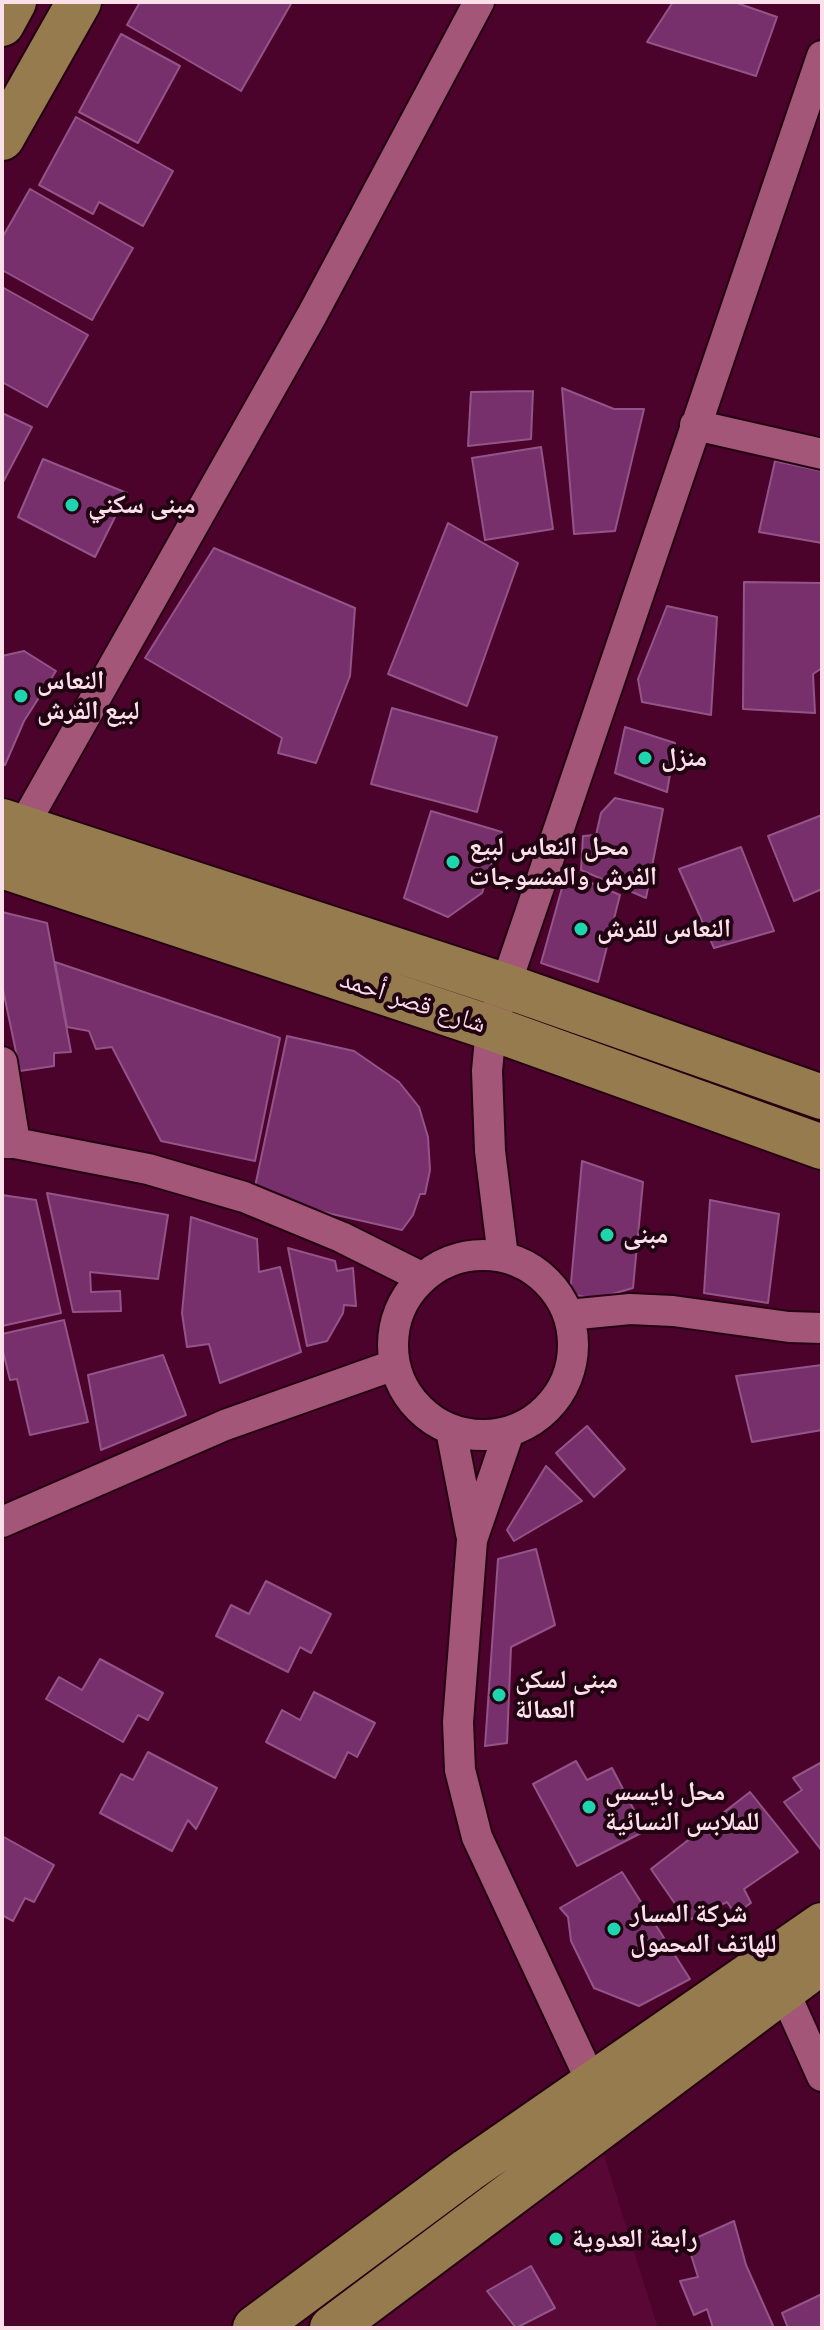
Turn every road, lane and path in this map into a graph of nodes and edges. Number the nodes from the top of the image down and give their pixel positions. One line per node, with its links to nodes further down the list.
1 (14, 2): 4 (main road)
2 (79, 2): 6 (main road)
3 (479, 2): 9 (street)
4 (2, 24)
5 (822, 56): 7 (street)
6 (2, 138)
7 (695, 425): 8 (street); 10 (street)
8 (822, 454)
9 (9, 838): 10 (main road, شارع قصر أحمد); 11 (main road, شارع قصر أحمد)
10 (506, 986): 11 (street); 13 (main road, شارع قصر أحمد)
11 (491, 1028): 15 (main road, شارع قصر أحمد); 16 (street)
12 (2, 1062): 14 (street)
13 (822, 1097)
14 (9, 1143): 17 (street)
15 (822, 1147)
16 (503, 1257): 17 (street); 18 (street)
17 (421, 1277): 20 (street)
18 (568, 1315): 19 (street); 22 (street)
19 (822, 1328)
20 (394, 1365): 21 (street); 23 (street)
21 (451, 1430): 22 (street); 24 (street)
22 (509, 1432): 24 (street)
23 (2, 1522)
24 (472, 1540): 29 (street)
25 (822, 1925): 29 (main road)
26 (822, 1961): 27 (main road)
27 (783, 1989): 28 (street); 29 (main road)
28 (822, 2076)
29 (601, 2102): 30 (main road); 31 (main road)
30 (255, 2328)
31 (332, 2328)

